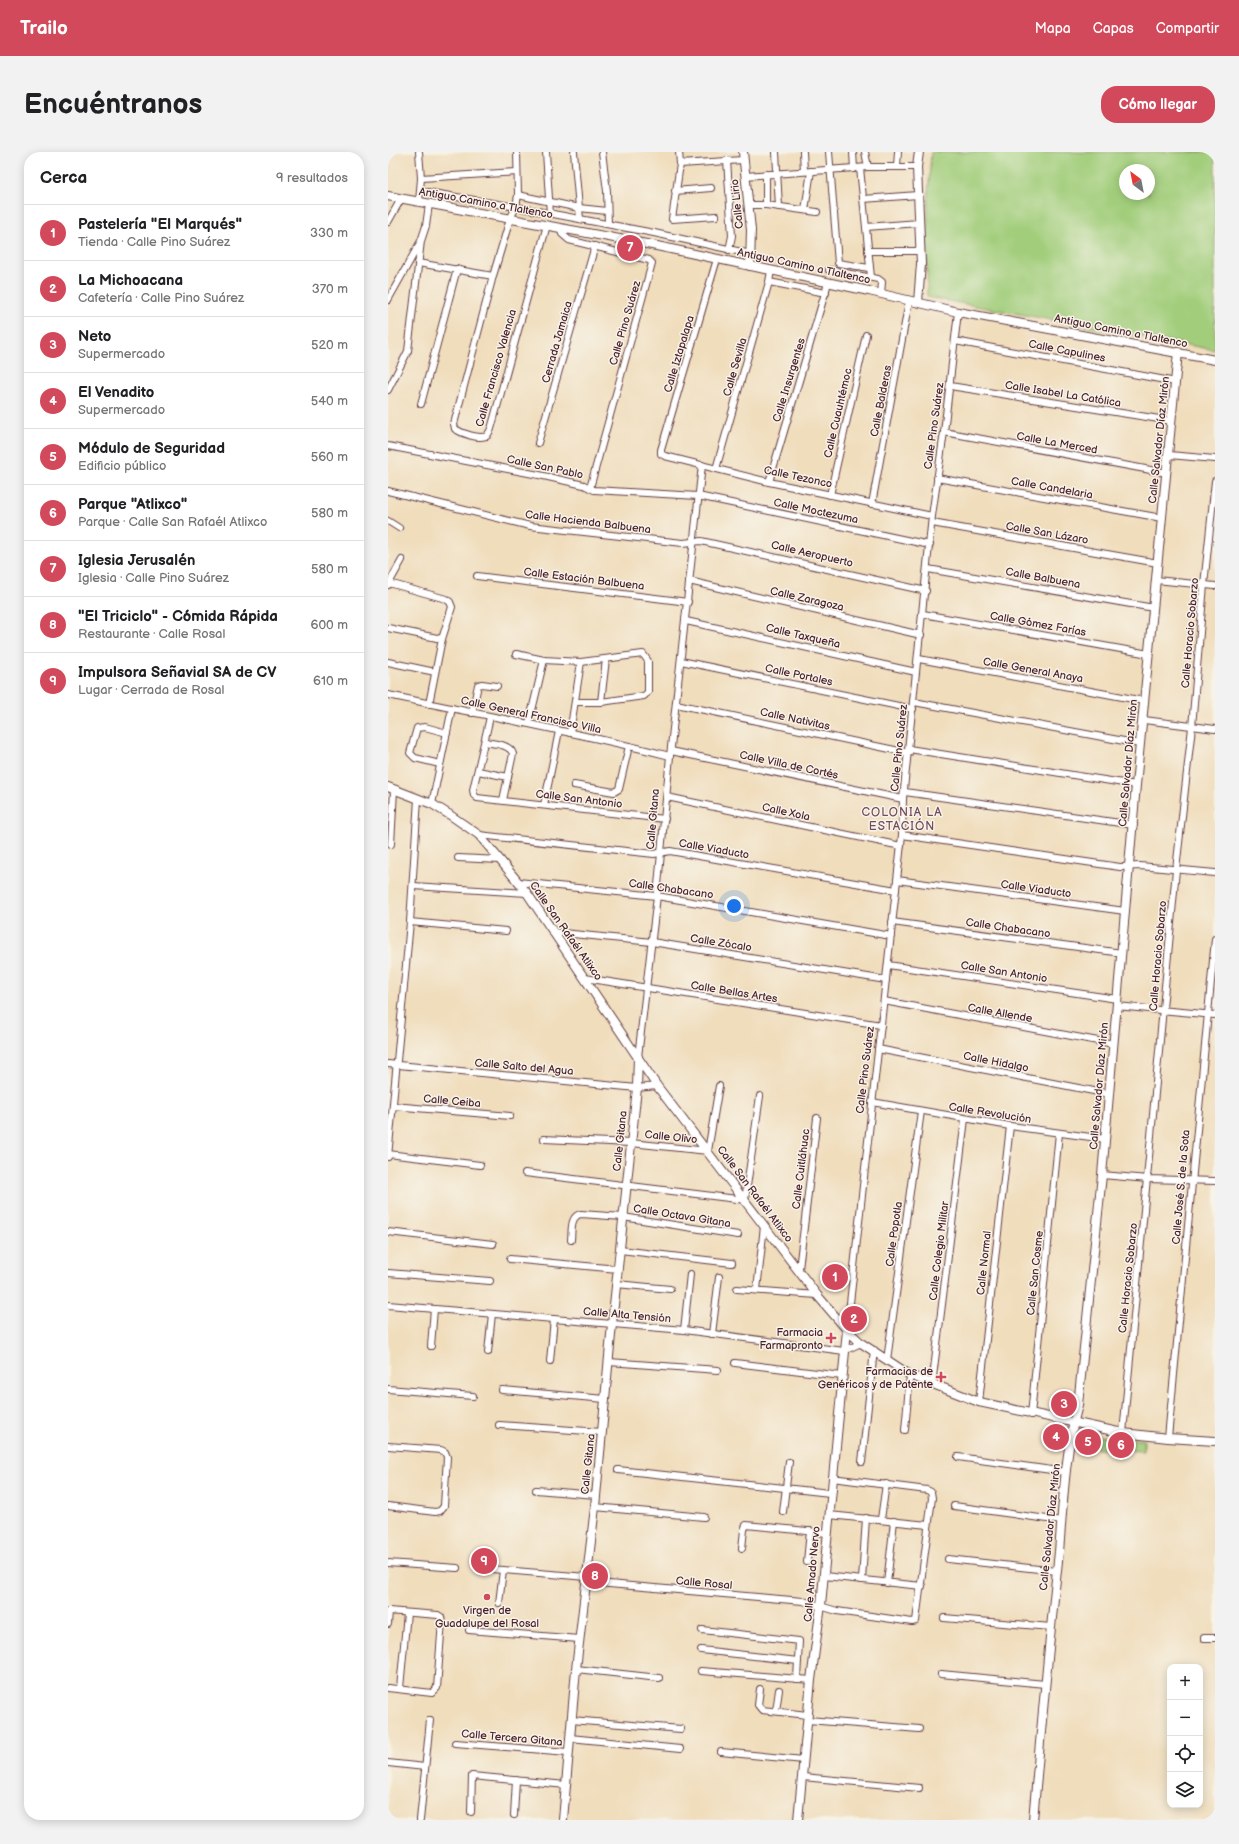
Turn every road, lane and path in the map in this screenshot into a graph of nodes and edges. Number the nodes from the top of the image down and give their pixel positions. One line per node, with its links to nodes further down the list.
1 (420, 152): 27 (street)
2 (517, 152): 23 (street, Calle Francisco Valencia)
3 (546, 152): 37 (street)
4 (574, 152): 43 (street)
5 (602, 152): 45 (street)
6 (679, 152): 16 (street)
7 (776, 152): 24 (street)
8 (803, 152): 22 (street)
9 (829, 152): 21 (street)
10 (852, 152): 19 (street)
11 (865, 152): 20 (street)
12 (898, 152): 17 (street)
13 (919, 152): 18 (street)
14 (743, 156): 15 (street); 26 (street, Calle Lirio)
15 (727, 160): 16 (street); 59 (street)
16 (680, 164): 30 (street)
17 (897, 166): 18 (street); 20 (street)
18 (917, 167): 32 (street)
19 (857, 168): 20 (street); 21 (street); 35 (street)
20 (868, 168)
21 (831, 170): 22 (street); 66 (street)
22 (807, 171): 24 (street); 44 (street)
23 (517, 172): 27 (street); 31 (street, Calle Francisco Valencia)
24 (778, 173): 25 (street); 42 (street)
25 (766, 174): 26 (street); 40 (street)
26 (745, 176): 39 (street, Calle Lirio)
27 (421, 178): 29 (street)
28 (711, 188): 30 (street)
29 (421, 191): 36 (street); 41 (street)
30 (675, 191): 48 (street)
31 (518, 195): 37 (street); 41 (street, Calle Francisco Valencia)
32 (918, 195): 35 (street); 52 (street)
33 (388, 196): 34 (street, Antiguo Camino a Tlaltenco)
34 (401, 199): 36 (street, Antiguo Camino a Tlaltenco); 51 (street)
35 (863, 199): 55 (street)
36 (419, 202): 38 (street, Antiguo Camino a Tlaltenco)
37 (550, 202): 43 (street); 47 (street)
38 (429, 204): 49 (street, Antiguo Camino a Tlaltenco); 57 (street)
39 (748, 205): 40 (street); 62 (street, Calle Lirio)
40 (766, 205): 42 (street)
41 (516, 207): 47 (street); 49 (street, Calle Francisco Valencia)
42 (779, 207): 44 (street)
43 (579, 208): 45 (street); 50 (street)
44 (805, 210): 46 (street)
45 (607, 211): 53 (street)
46 (817, 212)
47 (550, 214): 50 (street)
48 (716, 216)
49 (510, 219): 54 (street, Antiguo Camino a Tlaltenco); 70 (street, Calle Francisco Valencia)
50 (580, 220): 53 (street)
51 (388, 222)
52 (919, 223): 55 (street); 60 (street)
53 (608, 224): 59 (street)
54 (547, 225): 56 (street, Antiguo Camino a Tlaltenco); 70 (street, Calle Francisco Valencia)
55 (866, 227): 61 (street)
56 (561, 228): 58 (street, Calle Pino Suárez); 63 (street, Antiguo Camino a Tlaltenco)
57 (421, 241): 64 (street); 76 (street)
58 (594, 246): 89 (street, Cerrada Jamaica); 100 (street, Calle Pino Suárez)
59 (729, 250): 62 (street)
60 (921, 251): 61 (street); 77 (street)
61 (868, 252): 66 (street)
62 (751, 254): 65 (street, Calle Lirio)
63 (717, 259): 65 (street, Antiguo Camino a Tlaltenco); 91 (street, Calle Iztapalapa)
64 (418, 263): 67 (street); 85 (street)
65 (750, 266): 69 (street, Antiguo Camino a Tlaltenco)
66 (869, 268): 71 (street)
67 (457, 269): 70 (street); 86 (street)
68 (829, 270): 71 (street)
69 (770, 271): 72 (street, Calle Sevilla); 73 (street, Antiguo Camino a Tlaltenco)
70 (493, 276)
71 (871, 277): 75 (street)
72 (769, 282): 74 (street); 95 (street, Calle Sevilla)
73 (828, 283): 74 (street, Calle Insurgentes); 75 (street, Antiguo Camino a Tlaltenco)
74 (826, 293): 99 (street, Calle Insurgentes)
75 (881, 294): 77 (street, Antiguo Camino a Tlaltenco)
76 (388, 300)
77 (914, 302): 78 (street, Antiguo Camino a Tlaltenco); 104 (street, Calle Balderas)
78 (958, 312): 80 (street, Calle Pino Suárez); 81 (street, Antiguo Camino a Tlaltenco)
79 (866, 335): 102 (street, Calle Cuauhtémoc)
80 (955, 341): 83 (street, Calle Capulines); 84 (street, Calle Pino Suárez)
81 (1178, 352): 82 (street, Antiguo Camino a Tlaltenco); 83 (street, Calle Salvador Díaz Mirón)
82 (1215, 360)
83 (1176, 382): 87 (street, Calle Salvador Díaz Mirón)
84 (950, 386): 87 (street, Calle Isabel La Católica); 88 (street, Calle Pino Suárez)
85 (388, 390)
86 (421, 404)
87 (1172, 421): 92 (street, Calle Salvador Díaz Mirón)
88 (944, 432): 96 (street, Calle La Merced); 97 (street, Calle Pino Suárez)
89 (538, 443)
90 (388, 446): 100 (street, Calle San Pablo)
91 (661, 454): 94 (street, Calle Tezonco)
92 (1169, 455): 93 (street); 96 (street, Calle Salvador Díaz Mirón)
93 (1215, 459)
94 (702, 465): 95 (street, Calle Tezonco); 103 (street, Calle Gitana)
95 (716, 469): 99 (street, Calle Tezonco)
96 (1167, 473): 106 (street, Calle Salvador Díaz Mirón)
97 (938, 478): 105 (street, Calle Pino Suárez); 106 (street, Calle Candelaria)
98 (1215, 481): 119 (street, Calle Horacio Sobarzo)
99 (769, 482): 102 (street, Calle Tezonco)
100 (590, 488): 103 (street, Calle San Pablo)
101 (388, 491): 110 (street, Calle Hacienda Balbuena)
102 (830, 495): 104 (street, Calle Tezonco)
103 (698, 496): 110 (street, Calle Gitana); 111 (street, Calle Moctezuma)
104 (872, 504): 105 (street, Calle Tezonco)
105 (932, 516): 108 (street, Calle Pino Suárez)
106 (1162, 518): 113 (street, Calle Salvador Díaz Mirón)
107 (388, 521): 109 (street)
108 (932, 522): 111 (street, Calle Pino Suárez); 113 (street, Calle San Lázaro)
109 (399, 528)
110 (693, 541): 117 (street, Calle Gitana); 121 (street, Calle Aeropuerto)
111 (930, 545): 114 (street, Calle Pino Suárez)
112 (402, 560): 118 (street)
113 (1158, 563): 116 (street, Calle Salvador Díaz Mirón)
114 (928, 569): 121 (street, Calle Pino Suárez); 123 (street, Calle Balbuena)
115 (477, 576): 122 (street, Calle Estación Balbuena)
116 (1156, 580): 119 (street); 123 (street, Calle Salvador Díaz Mirón)
117 (689, 581): 122 (street, Calle Gitana); 127 (street, Calle Zaragoza)
118 (389, 584): 128 (street)
119 (1204, 585): 120 (street); 153 (street, Calle Horacio Sobarzo)
120 (1215, 586)
121 (926, 591): 124 (street, Calle Pino Suárez)
122 (688, 602): 125 (street, Calle Gitana)
123 (1154, 608): 130 (street, Calle Salvador Díaz Mirón)
124 (923, 614): 127 (street, Calle Pino Suárez); 130 (street, Calle Gómez Farías)
125 (686, 621): 134 (street, Calle Gitana); 138 (street, Calle Taxqueña)
126 (388, 628): 128 (street)
127 (921, 635): 132 (street, Calle Pino Suárez)
128 (442, 639): 137 (street)
129 (516, 654): 133 (street)
130 (1149, 654): 141 (street, Calle Salvador Díaz Mirón)
131 (606, 659): 136 (street); 143 (street); 143 (street)
132 (918, 659): 138 (street, Calle Pino Suárez); 141 (street, Calle General Anaya)
133 (544, 660): 136 (street); 152 (street)
134 (681, 660): 146 (street, Calle Gitana); 148 (street, Calle Portales)
135 (388, 662): 137 (street)
136 (580, 662): 142 (street)
137 (435, 672): 145 (street)
138 (916, 672): 144 (street, Calle Pino Suárez)
139 (497, 686): 149 (street)
140 (388, 695): 145 (street, Calle General Francisco Villa)
141 (1144, 701): 151 (street, Calle Salvador Díaz Mirón)
142 (575, 702): 143 (street); 157 (street)
143 (602, 702)
144 (914, 702): 148 (street, Calle Pino Suárez); 159 (street)
145 (429, 704): 147 (street, Calle General Francisco Villa)
146 (676, 704): 161 (street, Calle Nativitas); 162 (street, Calle Gitana)
147 (452, 708): 149 (street, Calle General Francisco Villa); 156 (street)
148 (913, 709): 161 (street, Calle Pino Suárez)
149 (472, 713): 150 (street, Calle General Francisco Villa)
150 (490, 717): 152 (street, Calle General Francisco Villa); 158 (street)
151 (1144, 720): 153 (street); 159 (street, Calle Salvador Díaz Mirón)
152 (529, 723): 155 (street, Calle General Francisco Villa)
153 (1192, 727): 154 (street); 186 (street, Calle Horacio Sobarzo)
154 (1215, 729)
155 (559, 731): 157 (street, Calle General Francisco Villa); 175 (street)
156 (447, 733): 163 (street); 163 (street)
157 (570, 733): 160 (street, Calle General Francisco Villa)
158 (485, 742): 164 (street); 165 (street)
159 (1140, 744): 167 (street, Calle Salvador Díaz Mirón)
160 (629, 746): 162 (street, Calle General Francisco Villa); 166 (street)
161 (909, 751): 167 (street, Calle Nativitas); 169 (street, Calle Pino Suárez)
162 (670, 754): 170 (street, Calle Gitana); 172 (street, Calle Villa de Cortés)
163 (440, 764): 174 (street)
164 (478, 771): 165 (street); 173 (street, Calle San Antonio)
165 (508, 777): 173 (street)
166 (574, 785)
167 (1136, 785): 177 (street, Calle Salvador Díaz Mirón)
168 (391, 788): 171 (street, Calle San Rafaél Atlixco); 180 (street)
169 (905, 792): 172 (street, Calle Pino Suárez); 177 (street)
170 (667, 797): 176 (street, Calle Gitana); 181 (street, Calle Xola)
171 (418, 799): 174 (street, Calle San Rafaél Atlixco); 190 (street)
172 (903, 799): 179 (street, Calle Pino Suárez)
173 (503, 800): 175 (street, Calle San Antonio)
174 (432, 804): 178 (street, Calle San Rafaél Atlixco)
175 (544, 805): 176 (street, Calle San Antonio)
176 (665, 819): 182 (street, Calle Gitana)
177 (1134, 825): 185 (street, Calle Salvador Díaz Mirón)
178 (479, 835): 182 (street, Calle Viaducto); 184 (street, Calle San Rafaél Atlixco)
179 (902, 835): 181 (street, Calle Pino Suárez); 185 (street)
180 (391, 844)
181 (901, 846): 188 (street, Calle Pino Suárez)
182 (661, 852): 191 (street, Calle Viaducto); 193 (street, Calle Gitana)
183 (458, 858): 184 (street)
184 (500, 860): 189 (street, Calle San Rafaél Atlixco)
185 (1130, 867): 186 (street); 194 (street, Calle Salvador Díaz Mirón)
186 (1176, 870): 187 (street); 209 (street, Calle Horacio Sobarzo)
187 (1215, 873)
188 (897, 880): 191 (street, Calle Pino Suárez); 194 (street, Calle Viaducto)
189 (518, 882): 192 (street, Calle San Rafaél Atlixco); 193 (street, Calle Chabacano)
190 (412, 886): 192 (street); 195 (street)
191 (896, 890): 196 (street, Calle Pino Suárez)
192 (527, 893): 198 (street, Calle San Rafaél Atlixco)
193 (657, 896): 199 (street, Calle Chabacano); 201 (street, Calle Gitana)
194 (1125, 911): 202 (street, Calle Salvador Díaz Mirón)
195 (410, 922): 197 (street); 217 (street)
196 (892, 922): 199 (street, Calle Pino Suárez); 202 (street, Calle Chabacano)
197 (506, 932)
198 (552, 932): 201 (street, Calle Zócalo); 204 (street, Calle San Rafaél Atlixco)
199 (891, 936): 203 (street, Calle Pino Suárez)
200 (1215, 939): 210 (street, Calle José S. de la Sota)
201 (652, 942): 205 (street, Calle Zócalo); 206 (street, Calle Gitana)
202 (1122, 953): 208 (street, Calle Salvador Díaz Mirón)
203 (888, 964): 205 (street, Calle Pino Suárez); 208 (street, Calle San Antonio)
204 (585, 978): 206 (street, Calle Bellas Artes); 215 (street, Calle San Rafaél Atlixco)
205 (886, 980): 207 (street, Calle Pino Suárez)
206 (645, 989): 212 (street, Calle Bellas Artes); 215 (street, Calle Gitana)
207 (884, 1002): 212 (street, Calle Pino Suárez); 213 (street, Calle Allende)
208 (1116, 1003): 209 (street, Calle San Antonio); 213 (street, Calle Salvador Díaz Mirón)
209 (1162, 1011): 210 (street, Calle San Antonio); 239 (street, Calle Horacio Sobarzo)
210 (1207, 1015): 211 (street, Calle San Antonio); 240 (street, Calle José S. de la Sota)
211 (1215, 1015)
212 (880, 1025): 214 (street, Calle Pino Suárez)
213 (1114, 1044): 221 (street, Calle Salvador Díaz Mirón)
214 (878, 1049): 221 (street, Calle Hidalgo); 223 (street, Calle Pino Suárez)
215 (638, 1057): 218 (street, Calle San Rafaél Atlixco); 220 (street, Calle Gitana)
216 (388, 1064): 217 (street, Calle Salto del Agua)
217 (396, 1064): 220 (street, Calle Salto del Agua); 224 (street)
218 (657, 1086): 220 (street, Calle Salto del Agua); 234 (street, Calle San Rafaél Atlixco)
219 (719, 1086): 234 (street)
220 (637, 1088): 233 (street, Calle Gitana)
221 (1109, 1094): 231 (street, Calle Salvador Díaz Mirón)
222 (760, 1096): 243 (street)
223 (872, 1102): 225 (street, Calle Revolución); 270 (street, Calle Pino Suárez)
224 (393, 1106): 226 (street, Calle Ceiba); 235 (street)
225 (921, 1111): 228 (street, Calle Revolución); 277 (street, Calle Popotla)
226 (510, 1116)
227 (817, 1118): 254 (street, Calle Cuitláhuac)
228 (965, 1119): 229 (street, Calle Revolución); 284 (street, Calle Colegio Militar)
229 (1010, 1126): 230 (street, Calle Revolución); 289 (street, Calle Normal)
230 (1059, 1133): 231 (street, Calle Revolución); 290 (street, Calle San Cosme)
231 (1105, 1138): 238 (street, Calle Salvador Díaz Mirón)
232 (544, 1139): 233 (street, Calle Olivo)
233 (631, 1143): 234 (street, Calle Olivo); 242 (street, Calle Gitana)
234 (708, 1151): 243 (street, Calle San Rafaél Atlixco)
235 (388, 1155): 236 (street)
236 (480, 1165)
237 (525, 1173): 242 (street)
238 (1102, 1176): 239 (street); 291 (street, Calle Salvador Díaz Mirón)
239 (1148, 1180): 240 (street); 295 (street, Calle Horacio Sobarzo)
240 (1191, 1180): 241 (street); 296 (street, Calle José S. de la Sota)
241 (1215, 1181)
242 (627, 1184): 243 (street); 244 (street, Calle Gitana)
243 (745, 1200): 245 (street, Calle San Rafaél Atlixco)
244 (623, 1217): 247 (street, Calle Octava Gitana); 248 (street, Calle Octava Gitana); 250 (street, Calle Gitana)
245 (764, 1226): 254 (street, Calle San Rafaél Atlixco); 262 (street)
246 (388, 1232): 249 (street)
247 (738, 1235)
248 (571, 1240)
249 (493, 1244)
250 (620, 1250): 252 (street); 253 (street, Calle Gitana)
251 (510, 1259): 253 (street)
252 (732, 1263)
253 (618, 1269): 259 (street, Calle Gitana)
254 (799, 1269): 263 (street, Calle San Rafaél Atlixco)
255 (388, 1273): 258 (street)
256 (690, 1274): 269 (street)
257 (719, 1277): 271 (street)
258 (490, 1281)
259 (616, 1284): 260 (street); 268 (street, Calle Gitana)
260 (670, 1289)
261 (737, 1289): 262 (street)
262 (757, 1290): 263 (street)
263 (817, 1295): 270 (street, Calle San Rafaél Atlixco)
264 (388, 1305): 265 (street, Calle Alta Tensión)
265 (434, 1309): 266 (street, Calle Alta Tensión); 273 (street)
266 (492, 1314): 267 (street, Calle Alta Tensión); 276 (street)
267 (554, 1320): 268 (street, Calle Alta Tensión); 278 (street)
268 (612, 1324): 269 (street, Calle Alta Tensión); 279 (street, Calle Gitana)
269 (684, 1330): 271 (street, Calle Alta Tensión)
270 (846, 1330): 272 (street, Calle San Rafaél Atlixco); 275 (street, Calle Amado Nervo)
271 (712, 1334): 275 (street, Calle Alta Tensión)
272 (861, 1343): 274 (street, Calle San Rafaél Atlixco); 275 (street)
273 (431, 1346)
274 (874, 1350): 277 (street, Calle San Rafaél Atlixco); 301 (street)
275 (844, 1351): 283 (street, Calle Amado Nervo)
276 (488, 1352)
277 (888, 1360): 282 (street, Calle San Rafaél Atlixco)
278 (550, 1361)
279 (609, 1362): 281 (street); 288 (street, Calle Gitana)
280 (735, 1363): 283 (street)
281 (718, 1370)
282 (910, 1374): 284 (street, Calle San Rafaél Atlixco); 293 (street)
283 (842, 1376): 304 (street, Calle Amado Nervo)
284 (932, 1385): 289 (street, Calle San Rafaél Atlixco)
285 (388, 1389): 287 (street)
286 (502, 1390): 288 (street)
287 (473, 1396)
288 (605, 1399): 294 (street, Calle Gitana)
289 (979, 1402): 290 (street, Calle San Rafaél Atlixco)
290 (1031, 1415): 291 (street, Calle San Rafaél Atlixco)
291 (1073, 1422): 295 (street, Calle San Rafaél Atlixco); 303 (street, Calle Salvador Díaz Mirón)
292 (498, 1425): 294 (street)
293 (905, 1430)
294 (602, 1432): 309 (street, Calle Gitana)
295 (1123, 1432): 296 (street, Calle San Rafaél Atlixco)
296 (1168, 1438): 297 (street, Calle San Rafaél Atlixco)
297 (1215, 1441)
298 (388, 1446): 310 (street)
299 (958, 1457): 303 (street)
300 (789, 1462): 306 (street)
301 (862, 1462)
302 (618, 1470): 306 (street)
303 (1066, 1472): 319 (street, Calle Salvador Díaz Mirón)
304 (832, 1478): 305 (street); 308 (street, Calle Amado Nervo)
305 (886, 1484): 317 (street); 320 (street)
306 (786, 1488): 308 (street); 313 (street)
307 (536, 1490): 309 (street)
308 (830, 1493): 314 (street, Calle Amado Nervo)
309 (596, 1495): 312 (street, Calle Gitana)
310 (388, 1506)
311 (954, 1506): 319 (street)
312 (595, 1507): 315 (street); 332 (street, Calle Gitana)
313 (783, 1512)
314 (829, 1515): 316 (street); 322 (street, Calle Amado Nervo)
315 (704, 1517)
316 (866, 1518): 317 (street); 333 (street)
317 (881, 1519): 318 (street)
318 (894, 1521): 320 (street); 334 (street)
319 (1062, 1521): 330 (street, Calle Salvador Díaz Mirón)
320 (928, 1525): 335 (street)
321 (810, 1531): 322 (street); 323 (street); 325 (street)
322 (827, 1533): 331 (street, Calle Amado Nervo)
323 (742, 1548)
324 (948, 1559): 330 (street)
325 (807, 1562)
326 (388, 1563): 327 (street)
327 (457, 1568)
328 (480, 1568): 329 (street, Calle Rosal)
329 (502, 1570): 332 (street, Calle Rosal); 336 (street)
330 (1056, 1571): 342 (street, Calle Salvador Díaz Mirón)
331 (824, 1576): 333 (street); 337 (street, Calle Amado Nervo)
332 (586, 1579): 337 (street, Calle Rosal); 347 (street, Calle Gitana)
333 (862, 1580): 334 (street)
334 (887, 1583): 335 (street)
335 (922, 1586): 337 (street, Calle Rosal)
336 (499, 1603)
337 (821, 1605): 355 (street, Calle Amado Nervo)
338 (389, 1611): 339 (street); 341 (street)
339 (407, 1613): 358 (street); 358 (street)
340 (944, 1618): 342 (street)
341 (388, 1624)
342 (1051, 1627): 356 (street, Calle Salvador Díaz Mirón)
343 (468, 1630): 347 (street)
344 (702, 1630): 349 (street)
345 (1204, 1638): 346 (street)
346 (1215, 1638)
347 (579, 1639): 350 (street, Calle Gitana)
348 (701, 1650): 349 (street)
349 (798, 1661): 354 (street)
350 (576, 1669): 353 (street); 364 (street, Calle Gitana)
351 (701, 1671): 354 (street)
352 (941, 1674): 356 (street)
353 (659, 1678)
354 (797, 1679): 355 (street)
355 (811, 1680): 362 (street, Calle Amado Nervo)
356 (1045, 1684): 384 (street, Calle Salvador Díaz Mirón)
357 (388, 1688): 358 (street)
358 (400, 1688)
359 (760, 1689): 361 (street)
360 (779, 1690): 361 (street)
361 (776, 1712): 362 (street)
362 (808, 1717): 365 (street); 372 (street, Calle Amado Nervo)
363 (430, 1720): 374 (street)
364 (571, 1720): 366 (street); 367 (street, Calle Gitana)
365 (919, 1728)
366 (681, 1729)
367 (570, 1738): 369 (street, Calle Tercera Gitana); 370 (street, Calle Gitana)
368 (455, 1743): 370 (street, Calle Tercera Gitana)
369 (680, 1749)
370 (568, 1752): 377 (street, Calle Gitana)
371 (722, 1752): 372 (street)
372 (804, 1760): 375 (street, Calle Amado Nervo)
373 (388, 1764): 374 (street)
374 (425, 1767): 381 (street)
375 (803, 1776): 378 (street); 383 (street, Calle Amado Nervo)
376 (516, 1780): 377 (street); 379 (street); 380 (street)
377 (566, 1785): 382 (street, Calle Gitana)
378 (919, 1788)
379 (470, 1812)
380 (514, 1815)
381 (420, 1820)
382 (563, 1820)
383 (798, 1820)
384 (1033, 1820)

